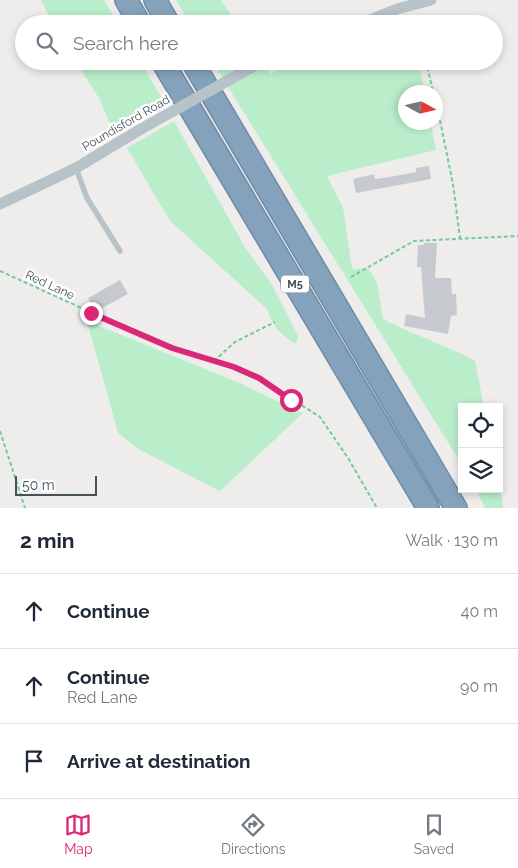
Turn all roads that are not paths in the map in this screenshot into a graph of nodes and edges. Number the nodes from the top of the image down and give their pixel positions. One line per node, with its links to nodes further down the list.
1 (126, 0): 4 (highway)
2 (155, 0): 5 (highway)
3 (431, 0): 6 (street)
4 (135, 15)
5 (164, 15)
6 (382, 15)
7 (167, 70): 13 (highway, M5)
8 (197, 70): 14 (highway, M5)
9 (247, 70): 10 (street, Poundisford Road, bridge)
10 (76, 168): 11 (street, Poundisford Road); 12 (lane)
11 (0, 204)
12 (120, 251)
13 (428, 508)
14 (456, 508)

